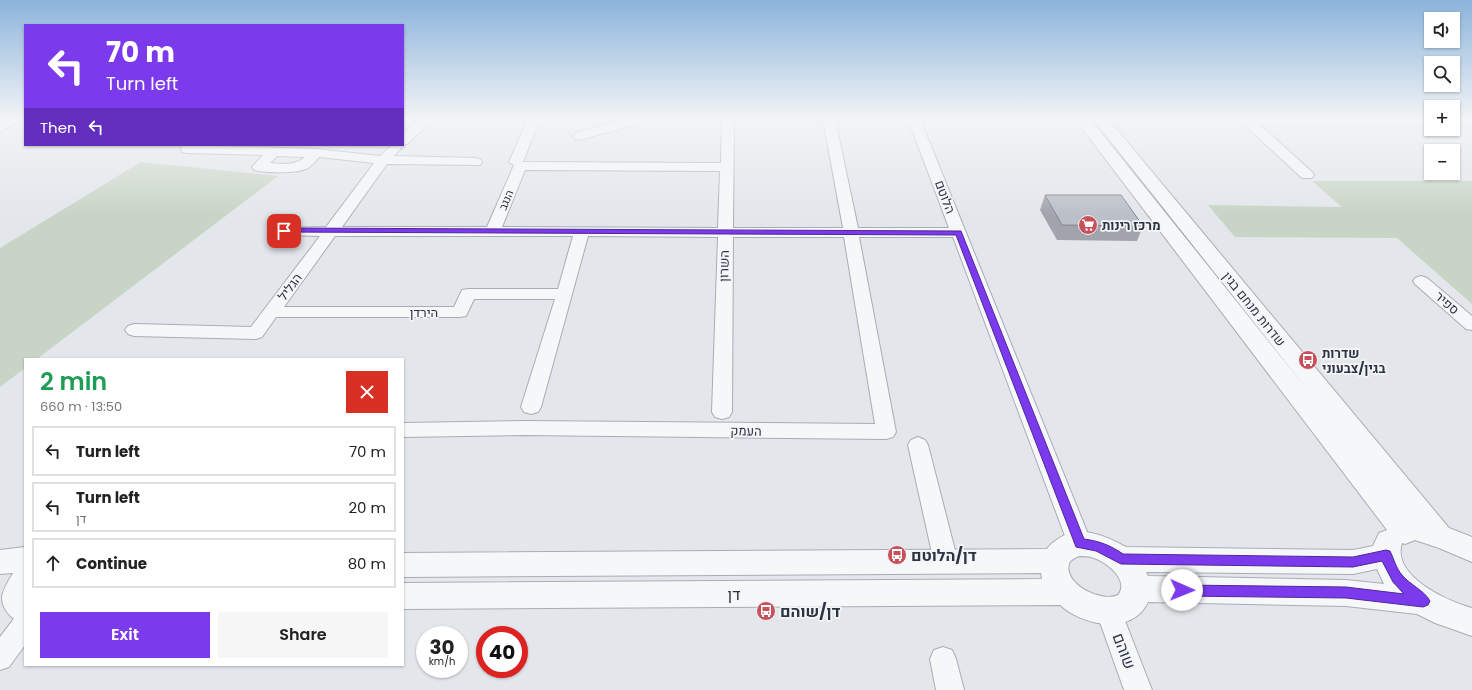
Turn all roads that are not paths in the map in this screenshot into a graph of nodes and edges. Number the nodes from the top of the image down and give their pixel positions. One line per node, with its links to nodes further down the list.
1 (249, 151): 10 (street)
2 (392, 151): 12 (street, הגליל)
3 (521, 151): 14 (street)
4 (727, 151): 15 (street, השרון)
5 (835, 151): 22 (street)
6 (927, 151): 23 (street, הלוטם)
7 (1107, 151): 33 (street, שדרות מנחם בגין)
8 (1126, 151): 34 (street, שדרות מנחם בגין)
9 (1281, 151): 16 (street)
10 (272, 152): 11 (street); 11 (street)
11 (316, 153): 12 (street)
12 (383, 160): 13 (street); 18 (street, הגליל)
13 (475, 162)
14 (516, 162)
15 (727, 167): 19 (street, הנגב); 21 (street, השרון)
16 (1307, 175)
17 (284, 231): 18 (street)
18 (332, 231): 19 (street); 26 (street, הגליל)
19 (494, 231): 20 (street)
20 (582, 232): 21 (street); 25 (street)
21 (725, 232): 22 (street); 30 (street, השרון)
22 (851, 232): 23 (street); 31 (street, העמק)
23 (959, 233): 35 (street, הלוטם)
24 (1422, 281): 27 (street, ספיר)
25 (565, 294): 26 (street, הירדן); 29 (street)
26 (271, 312): 28 (street, הגליל)
27 (1472, 325)
28 (134, 330)
29 (531, 407)
30 (722, 412)
31 (404, 430)
32 (918, 445): 42 (street)
33 (1405, 532): 34 (street); 37 (street)
34 (1439, 535): 36 (street)
35 (1080, 544): 38 (street); 40 (street)
36 (1472, 550)
37 (1386, 555): 38 (street); 47 (street)
38 (1121, 559): 44 (street)
39 (24, 560): 41 (street)
40 (1055, 561): 42 (street); 45 (street)
41 (0, 562)
42 (946, 562): 43 (street)
43 (404, 565)
44 (1137, 590): 47 (street); 49 (street)
45 (1065, 592): 46 (street, דן); 49 (street)
46 (404, 596)
47 (1423, 601): 50 (street)
48 (19, 604): 51 (street)
49 (1109, 611): 54 (street, שוהם)
50 (1468, 625)
51 (0, 658)
52 (942, 658): 53 (street)
53 (950, 690)
54 (1138, 690)

